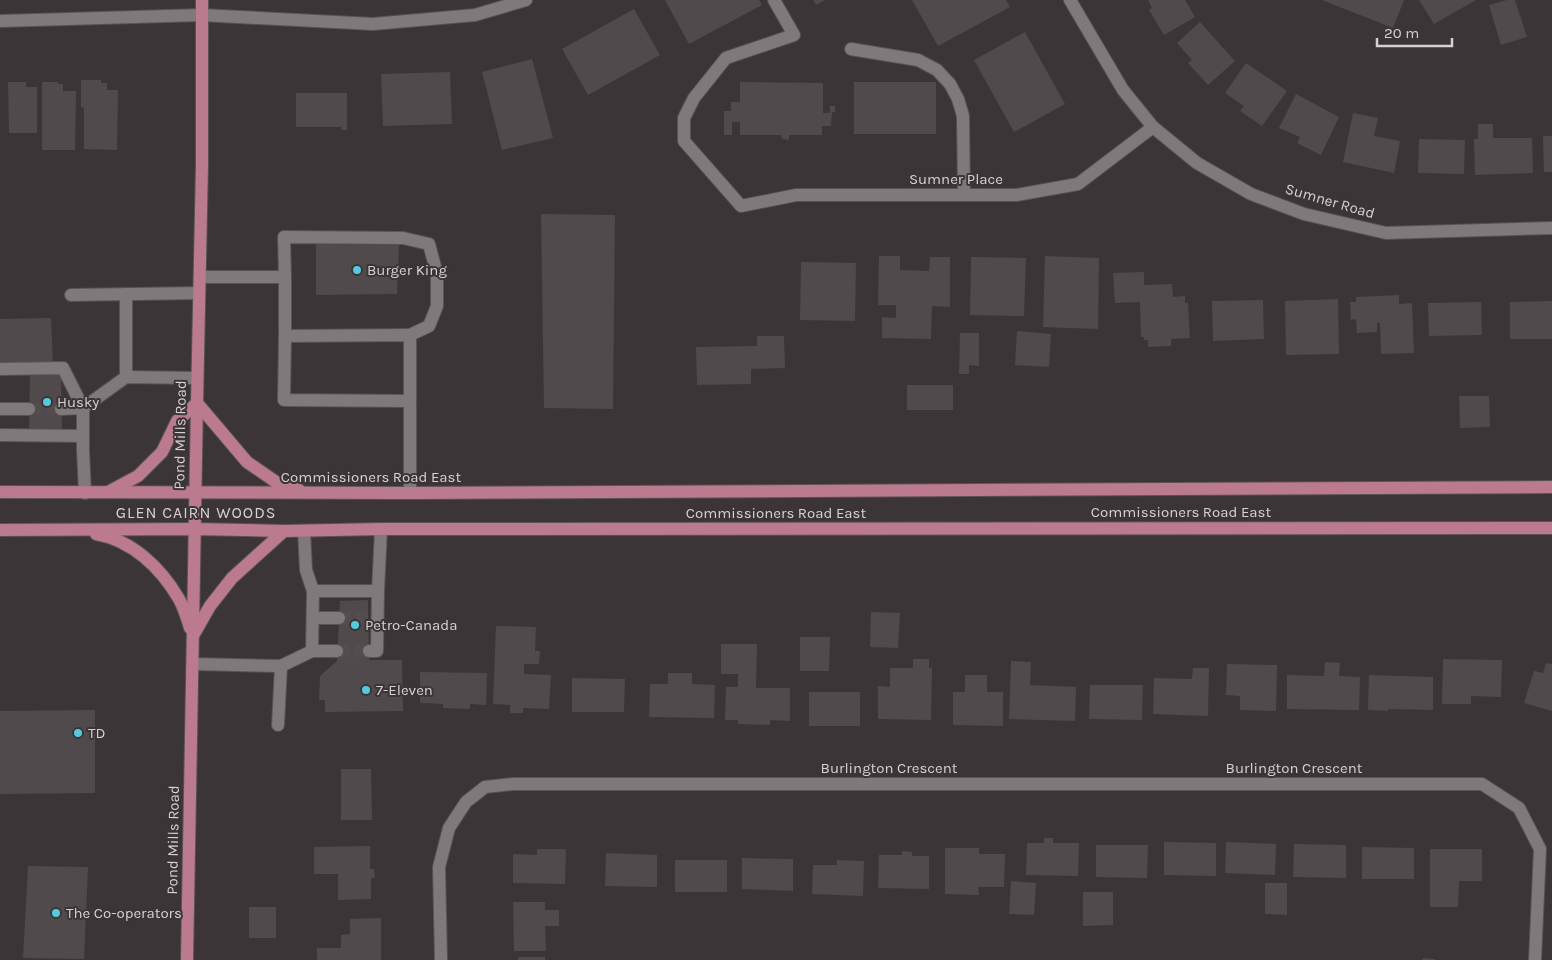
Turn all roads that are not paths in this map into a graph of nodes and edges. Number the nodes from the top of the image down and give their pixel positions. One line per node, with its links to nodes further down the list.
1 (202, 0): 5 (main road, Pond Mills Road)
2 (526, 0): 5 (street)
3 (774, 0): 9 (street, Sumner Place)
4 (1070, 0): 8 (street, Sumner Road)
5 (202, 14): 6 (street); 11 (main road, Pond Mills Road)
6 (0, 21)
7 (851, 49): 9 (street)
8 (1153, 127): 9 (street, Sumner Place); 10 (street, Sumner Road)
9 (964, 195)
10 (1552, 228)
11 (200, 277): 12 (street); 13 (main road, Pond Mills Road)
12 (285, 278): 16 (street); 17 (street)
13 (199, 292): 14 (street); 20 (main road, Pond Mills Road)
14 (126, 294): 15 (street); 19 (street)
15 (71, 295)
16 (410, 335): 17 (street); 21 (street)
17 (285, 336): 21 (street)
18 (0, 369): 23 (street)
19 (126, 377): 20 (street); 23 (street)
20 (197, 378): 22 (main road, Pond Mills Road)
21 (410, 401): 34 (street)
22 (197, 403): 31 (main road); 33 (main road, Pond Mills Road); 35 (main road)
23 (83, 408): 26 (street); 28 (street)
24 (0, 409): 25 (street)
25 (30, 409)
26 (61, 409)
27 (0, 436): 28 (street)
28 (83, 436): 32 (street)
29 (1552, 487): 34 (main road, Commissioners Road East)
30 (0, 492): 32 (main road, Commissioners Road East)
31 (107, 492): 32 (main road, Commissioners Road East); 33 (main road, Commissioners Road East)
32 (85, 493)
33 (195, 493): 35 (main road, Commissioners Road East); 37 (main road, Pond Mills Road)
34 (410, 493): 35 (main road, Commissioners Road East)
35 (309, 494)
36 (1552, 528): 38 (main road, Commissioners Road East)
37 (195, 529): 40 (main road, Commissioners Road East); 41 (main road, Commissioners Road East); 47 (main road, Pond Mills Road)
38 (381, 529): 42 (main road, Commissioners Road East); 44 (street)
39 (0, 530): 40 (main road, Commissioners Road East)
40 (72, 530): 47 (main road)
41 (284, 531): 42 (main road, Commissioners Road East); 47 (main road)
42 (304, 531): 43 (street)
43 (313, 591): 44 (street); 45 (street)
44 (378, 591): 50 (street)
45 (313, 618): 46 (street); 48 (street)
46 (339, 618)
47 (193, 635): 51 (main road, Pond Mills Road)
48 (312, 650): 49 (street); 52 (street)
49 (337, 651)
50 (369, 651)
51 (192, 664): 52 (street); 54 (main road, Pond Mills Road)
52 (280, 666): 53 (street)
53 (278, 725)
54 (187, 960)
55 (441, 960): 56 (street, Burlington Crescent)
56 (1535, 960)

